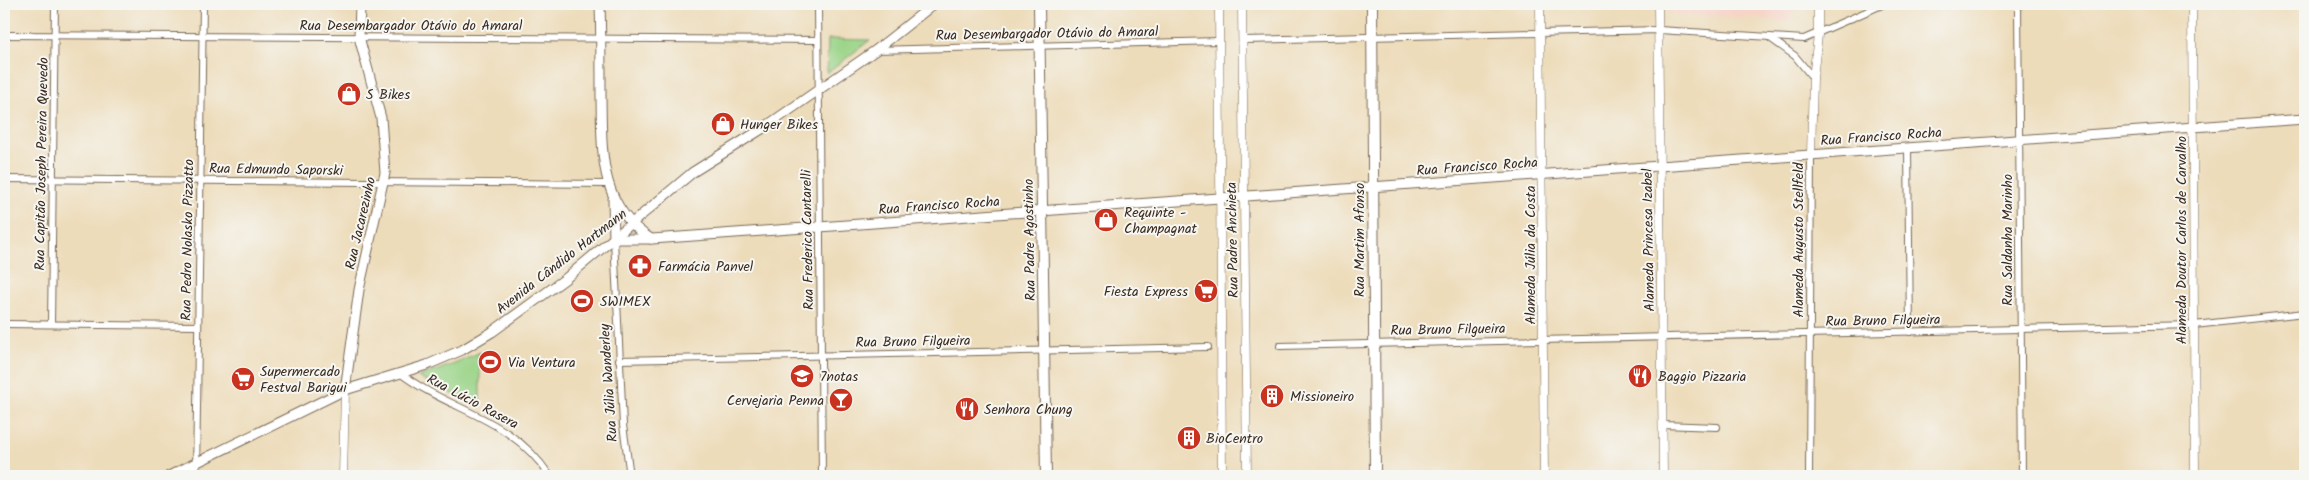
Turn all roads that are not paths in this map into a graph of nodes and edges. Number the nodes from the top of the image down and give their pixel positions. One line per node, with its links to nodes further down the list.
1 (55, 4): 20 (street, Rua Capitão Joseph Pereira Quevedo)
2 (203, 4): 22 (street, Rua Pedro Nolasko Pizzatto)
3 (360, 4): 25 (main road, Rua Jacarezinho)
4 (600, 4): 26 (main road, Rua Júlia Wanderley)
5 (818, 4): 27 (street, Rua Frederico Cantarelli)
6 (934, 4): 31 (main road, Avenida Cândido Hartmann)
7 (1039, 4): 30 (main road, Rua Padre Agostinho)
8 (1219, 4): 29 (street, Rua Padre Anchieta)
9 (1242, 4): 28 (street, Rua Padre Anchieta)
10 (1372, 4): 23 (main road, Rua Martim Afonso)
11 (1540, 4): 18 (street, Alameda Júlia da Costa)
12 (1658, 4): 17 (street, Alameda Princesa Izabel)
13 (1818, 4): 21 (street, Alameda Augusto Stellfeld)
14 (1884, 4): 21 (street)
15 (2018, 4): 36 (street, Rua Saldanha Marinho)
16 (2192, 4): 35 (street, Alameda Doutor Carlos de Carvalho)
17 (1659, 30): 18 (street); 24 (street); 39 (street, Alameda Princesa Izabel)
18 (1541, 32): 23 (street); 40 (street, Alameda Júlia da Costa)
19 (4, 35): 20 (street, Rua Desembargador Otávio do Amaral)
20 (55, 35): 22 (street, Rua Desembargador Otávio do Amaral); 42 (street, Rua Capitão Joseph Pereira Quevedo)
21 (1818, 35): 24 (street); 32 (street, Alameda Augusto Stellfeld)
22 (202, 36): 25 (street, Rua Desembargador Otávio do Amaral); 43 (street, Rua Pedro Nolasko Pizzatto)
23 (1372, 37): 28 (street); 46 (main road, Rua Martim Afonso)
24 (1769, 37): 32 (street)
25 (359, 38): 26 (street, Rua Desembargador Otávio do Amaral); 44 (main road, Rua Jacarezinho)
26 (601, 39): 27 (street, Rua Desembargador Otávio do Amaral); 45 (main road, Rua Júlia Wanderley)
27 (818, 40): 33 (street, Rua Frederico Cantarelli)
28 (1243, 40): 47 (street, Rua Padre Anchieta)
29 (1219, 41): 30 (street, Rua Desembargador Otávio do Amaral); 49 (street, Rua Padre Anchieta)
30 (1040, 46): 31 (street, Rua Desembargador Otávio do Amaral); 50 (main road, Rua Padre Agostinho)
31 (876, 50): 33 (main road, Avenida Cândido Hartmann)
32 (1813, 78): 38 (street, Alameda Augusto Stellfeld)
33 (818, 90): 51 (main road, Avenida Cândido Hartmann); 52 (street, Rua Frederico Cantarelli)
34 (2305, 119): 35 (main road, Rua Francisco Rocha)
35 (2193, 127): 36 (main road, Rua Francisco Rocha); 59 (street, Alameda Doutor Carlos de Carvalho)
36 (2019, 140): 37 (main road, Rua Francisco Rocha); 60 (street, Rua Saldanha Marinho)
37 (1908, 148): 38 (main road, Rua Francisco Rocha); 61 (street)
38 (1811, 155): 39 (main road, Rua Francisco Rocha); 62 (street, Alameda Augusto Stellfeld)
39 (1660, 166): 40 (main road, Rua Francisco Rocha); 63 (street, Alameda Princesa Izabel)
40 (1542, 175): 46 (main road, Rua Francisco Rocha); 64 (street, Alameda Júlia da Costa)
41 (4, 179): 42 (street, Rua Edmundo Saporski)
42 (53, 179): 43 (street, Rua Edmundo Saporski); 57 (street, Rua Capitão Joseph Pereira Quevedo)
43 (200, 180): 44 (street, Rua Edmundo Saporski); 58 (street, Rua Pedro Nolasko Pizzatto)
44 (384, 182): 45 (street, Rua Edmundo Saporski); 72 (main road, Rua Jacarezinho)
45 (608, 184): 48 (main road, Rua Júlia Wanderley)
46 (1373, 187): 47 (main road, Rua Francisco Rocha); 65 (main road, Rua Martim Afonso)
47 (1244, 196): 49 (main road, Rua Francisco Rocha); 84 (street, Rua Padre Anchieta)
48 (613, 197): 51 (main road, Rua Júlia Wanderley); 53 (main road, Rua Júlia Wanderley)
49 (1220, 198): 50 (main road, Rua Francisco Rocha); 83 (street, Rua Padre Anchieta)
50 (1042, 211): 52 (main road, Rua Francisco Rocha); 68 (main road, Rua Padre Agostinho)
51 (632, 224): 53 (main road, Avenida Cândido Hartmann); 54 (main road)
52 (820, 227): 54 (main road, Rua Francisco Rocha); 69 (street, Rua Frederico Cantarelli)
53 (614, 239): 54 (main road, Rua Francisco Rocha); 70 (street, Rua Júlia Wanderley); 71 (main road, Avenida Cândido Hartmann)
54 (652, 239)
55 (2305, 313): 59 (street, Rua Bruno Filgueira)
56 (4, 324): 57 (street)
57 (51, 324): 58 (street)
58 (198, 326): 75 (street, Rua Pedro Nolasko Pizzatto)
59 (2194, 326): 60 (street, Rua Bruno Filgueira); 90 (street, Alameda Doutor Carlos de Carvalho)
60 (2021, 329): 61 (street, Rua Bruno Filgueira); 89 (street, Rua Saldanha Marinho)
61 (1910, 332): 62 (street, Rua Bruno Filgueira)
62 (1810, 334): 63 (street, Rua Bruno Filgueira); 88 (street, Alameda Augusto Stellfeld)
63 (1661, 337): 64 (street, Rua Bruno Filgueira); 73 (street, Alameda Princesa Izabel)
64 (1543, 340): 65 (street, Rua Bruno Filgueira); 86 (street, Alameda Júlia da Costa)
65 (1374, 344): 66 (street, Rua Bruno Filgueira); 85 (main road, Rua Martim Afonso)
66 (1280, 346)
67 (1208, 347): 68 (street, Rua Bruno Filgueira)
68 (1044, 351): 69 (street, Rua Bruno Filgueira); 82 (main road, Rua Padre Agostinho)
69 (821, 356): 70 (street, Rua Bruno Filgueira); 81 (street, Rua Frederico Cantarelli)
70 (619, 360): 80 (street, Rua Júlia Wanderley)
71 (400, 373): 72 (main road, Avenida Cândido Hartmann); 79 (street, Rua Lúcio Rasera)
72 (345, 390): 75 (main road, Avenida Cândido Hartmann); 78 (street)
73 (1662, 425): 74 (street); 87 (street, Alameda Princesa Izabel)
74 (1717, 427)
75 (197, 463): 76 (main road, Avenida Cândido Hartmann); 77 (street, Rua Pedro Nolasko Pizzatto)
76 (169, 476)
77 (196, 476)
78 (343, 476)
79 (550, 476)
80 (630, 476)
81 (822, 476)
82 (1046, 476)
83 (1222, 476)
84 (1246, 476)
85 (1375, 476)
86 (1544, 476)
87 (1663, 476)
88 (1809, 476)
89 (2022, 476)
90 (2195, 476)

